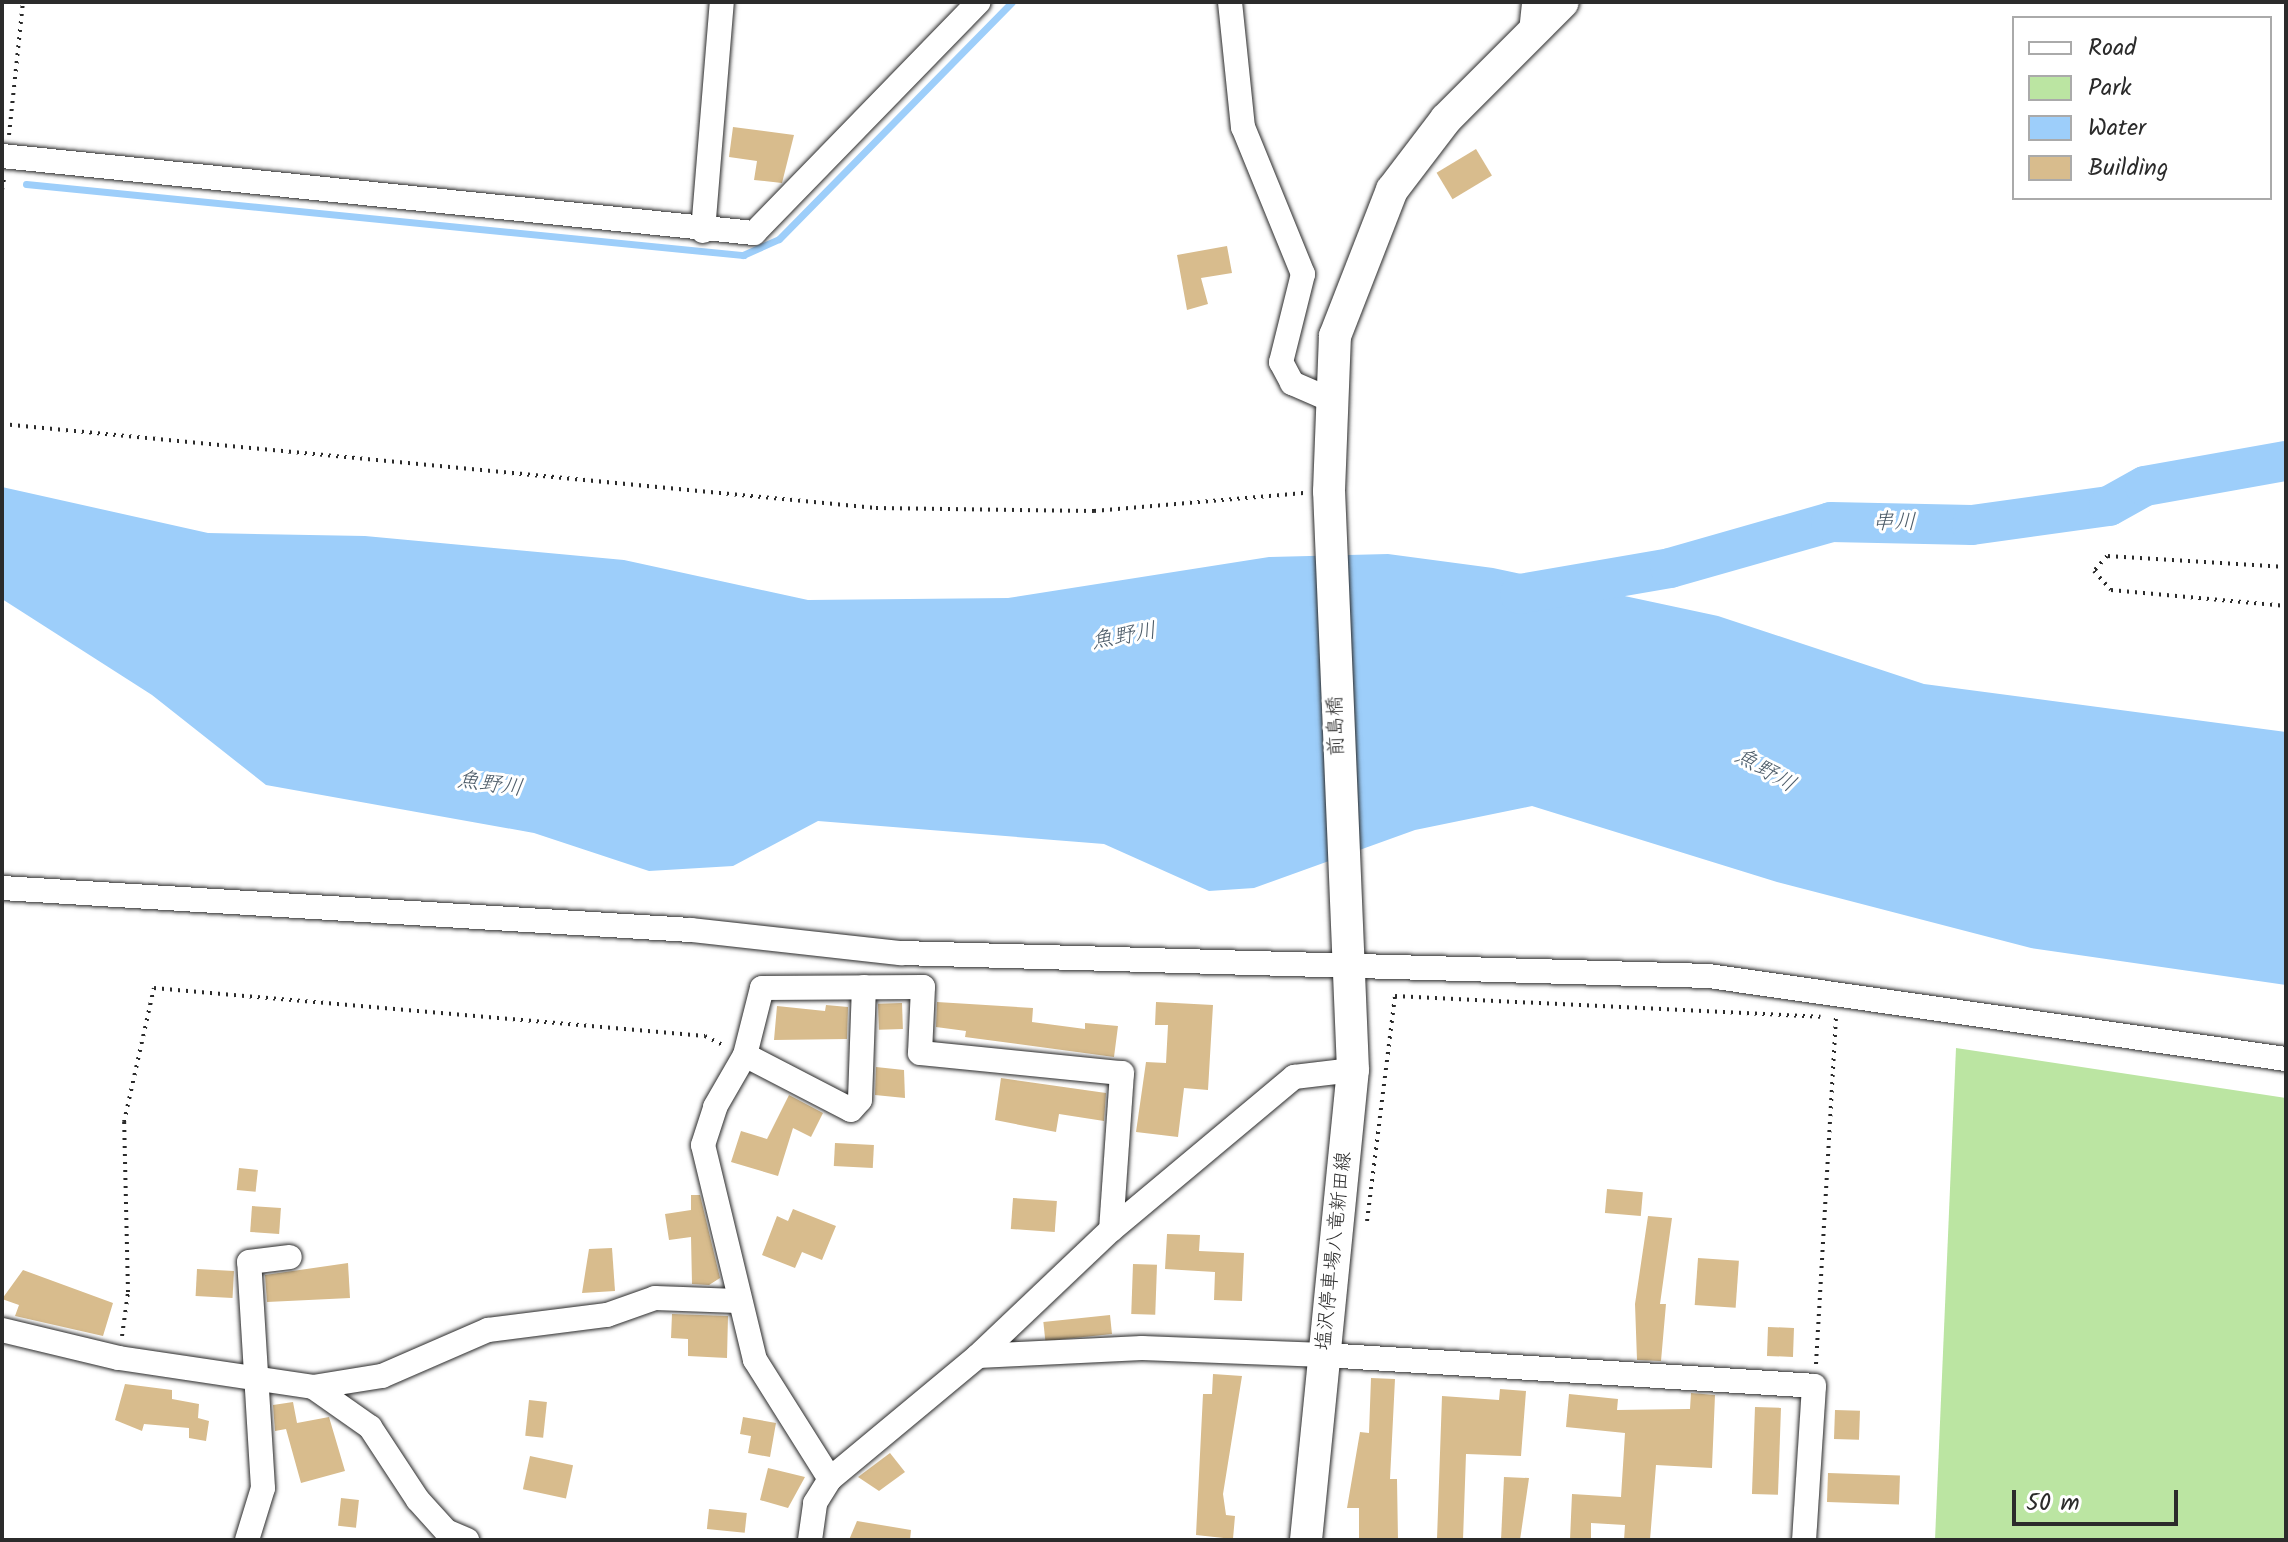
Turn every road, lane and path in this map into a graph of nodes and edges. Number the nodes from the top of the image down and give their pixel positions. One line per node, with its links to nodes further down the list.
1 (23, 2): 7 (path)
2 (722, 2): 9 (street)
3 (979, 2): 9 (street)
4 (1230, 2): 10 (street)
5 (1563, 2): 6 (main road)
6 (1532, 17): 10 (main road)
7 (4, 157): 8 (path); 9 (street)
8 (2, 190)
9 (703, 231)
10 (1331, 400): 12 (main road)
11 (2, 424): 12 (path)
12 (1329, 491): 16 (main road, 前島橋)
13 (2286, 567): 14 (path)
14 (2286, 606)
15 (2, 888): 16 (street)
16 (1346, 961): 19 (street); 20 (main road, 塩沢停車場八竜新田線)
17 (864, 987): 18 (street); 18 (street); 21 (street)
18 (745, 1055): 24 (street); 28 (path)
19 (2286, 1059)
20 (1353, 1070): 21 (street); 26 (main road, 塩沢停車場八竜新田線)
21 (1111, 1230): 27 (street)
22 (1366, 1231): 30 (path)
23 (290, 1257): 29 (street)
24 (738, 1301): 31 (street); 32 (street)
25 (2, 1330): 28 (street)
26 (1324, 1355): 27 (street); 30 (street); 36 (main road, 塩沢停車場八竜新田線)
27 (978, 1356): 32 (street)
28 (119, 1358): 29 (street)
29 (251, 1378): 31 (street); 33 (street)
30 (1814, 1386): 37 (street)
31 (313, 1387): 34 (street)
32 (830, 1479): 35 (street)
33 (247, 1540)
34 (467, 1540)
35 (810, 1540)
36 (1306, 1540)
37 (1804, 1540)

